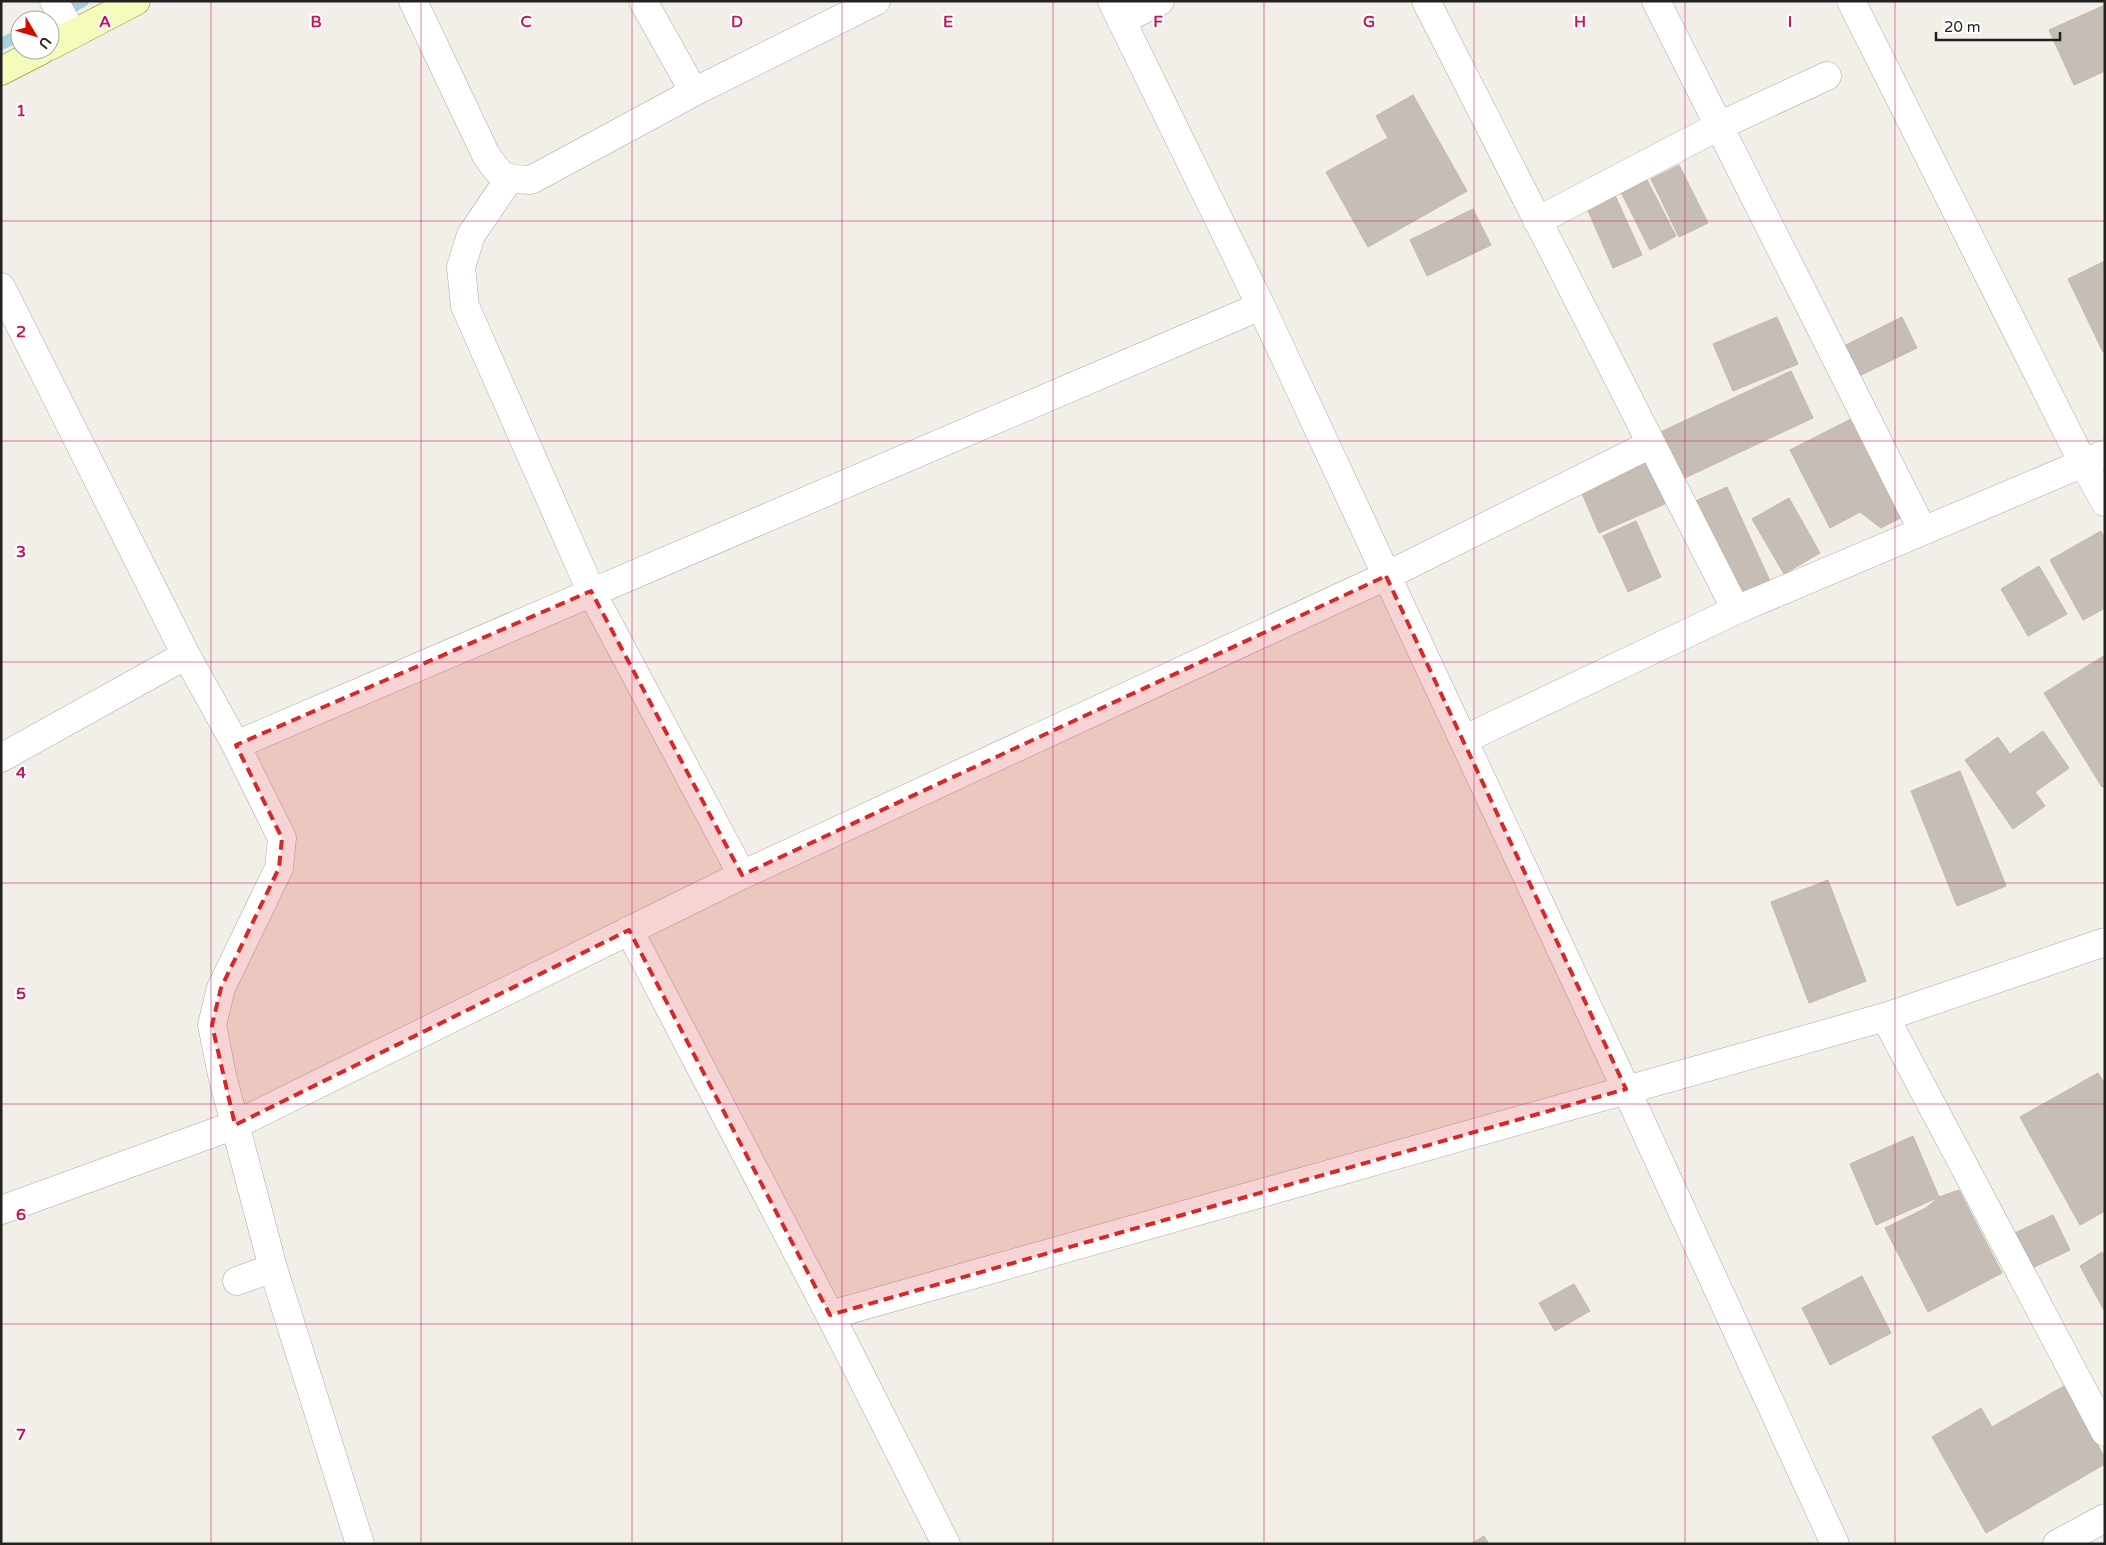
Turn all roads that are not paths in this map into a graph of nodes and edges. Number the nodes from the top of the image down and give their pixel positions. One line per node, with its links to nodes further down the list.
1 (54, 1): 11 (street)
2 (136, 1): 11 (street)
3 (413, 1): 17 (street)
4 (643, 1): 15 (street)
5 (876, 1): 15 (street)
6 (1160, 1): 10 (street)
7 (1426, 1): 18 (street)
8 (1656, 1): 16 (street)
9 (1851, 1): 22 (street)
10 (1116, 11): 20 (street)
11 (61, 40)
12 (22, 60): 13 (street)
13 (1, 71)
14 (1827, 76): 16 (street)
15 (694, 92): 17 (street)
16 (1719, 126): 18 (street); 24 (street)
17 (509, 179): 26 (street)
18 (1537, 221): 21 (street)
19 (1, 287): 28 (street)
20 (1261, 306): 25 (street); 26 (street)
21 (1651, 444): 25 (street); 27 (street)
22 (2094, 458): 23 (street); 24 (street)
23 (2105, 502)
24 (1922, 529): 27 (street)
25 (1386, 576): 29 (street); 32 (street)
26 (591, 591): 30 (street); 32 (street)
27 (1736, 610): 29 (street)
28 (186, 655): 30 (street); 31 (street)
29 (1463, 740): 36 (street)
30 (236, 745): 37 (street)
31 (1, 758)
32 (742, 875): 33 (street)
33 (629, 930): 37 (street); 41 (street)
34 (2105, 942): 35 (street)
35 (1885, 1016): 36 (street); 42 (street)
36 (1626, 1089): 41 (street); 46 (street)
37 (235, 1124): 38 (street); 39 (street)
38 (1, 1210)
39 (273, 1268): 40 (street); 44 (street)
40 (237, 1282)
41 (830, 1315): 45 (street)
42 (2105, 1432)
43 (2105, 1518): 47 (street)
44 (360, 1544)
45 (946, 1544)
46 (1835, 1544)
47 (2057, 1544)

